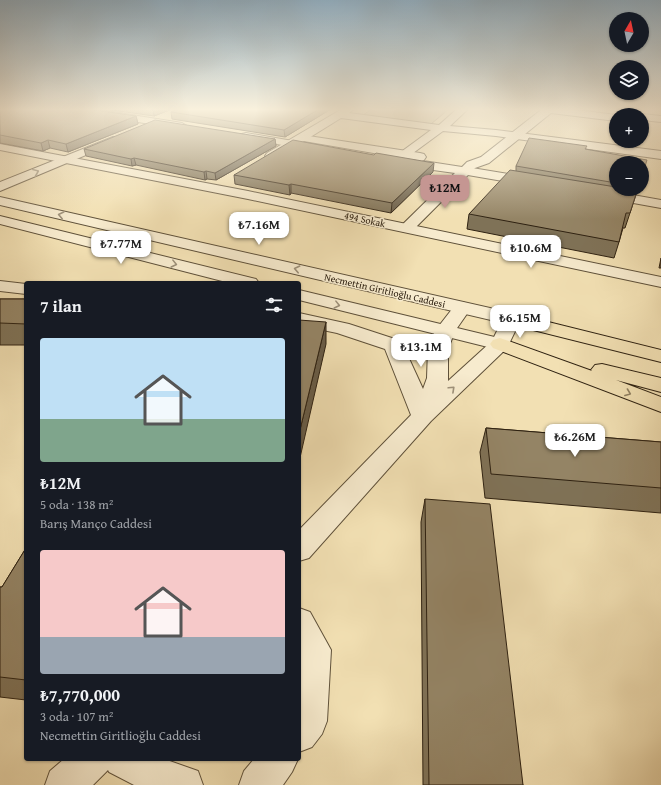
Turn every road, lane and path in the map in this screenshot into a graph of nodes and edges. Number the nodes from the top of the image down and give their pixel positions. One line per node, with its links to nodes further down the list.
1 (84, 146): 9 (street)
2 (289, 146): 14 (street)
3 (331, 146): 15 (street)
4 (335, 146): 10 (street)
5 (417, 146): 10 (street)
6 (504, 146): 15 (street)
7 (586, 146): 12 (street)
8 (0, 147): 11 (street, 494 Sokak)
9 (67, 153): 11 (street, 494 Sokak); 18 (street, one-way to 9); 19 (street, 494 Sokak)
10 (405, 154): 15 (street)
11 (44, 155): 13 (street)
12 (661, 156)
13 (25, 163)
14 (259, 163)
15 (468, 164): 17 (street); 24 (street)
16 (228, 181): 19 (street)
17 (544, 184)
18 (0, 187)
19 (215, 189): 24 (street, 494 Sokak)
20 (591, 192): 22 (street)
21 (0, 201): 30 (street, Necmettin Giritlioğlu Caddesi, one-way to 21)
22 (661, 204)
23 (0, 220): 25 (street, one-way to 25)
24 (407, 228): 26 (street, 494 Sokak)
25 (242, 281)
26 (661, 282)
27 (0, 286): 28 (street)
28 (24, 289)
29 (301, 295): 33 (street, one-way to 33)
30 (462, 308): 32 (street, Necmettin Giritlioğlu Caddesi); 33 (street)
31 (301, 319): 39 (street)
32 (512, 319): 34 (street); 35 (highway); 36 (highway)
33 (445, 331): 34 (street); 39 (street)
34 (500, 344): 37 (highway); 38 (highway, one-way to 38); 39 (street, one-way to 34)
35 (661, 345)
36 (661, 356)
37 (661, 385)
38 (661, 405)
39 (423, 416): 40 (street)
40 (301, 547)
41 (301, 627): 42 (street)
42 (301, 731)
43 (91, 761): 46 (street)
44 (126, 761): 47 (street)
45 (277, 761): 48 (street)
46 (64, 785)
47 (184, 785)
48 (258, 785)

